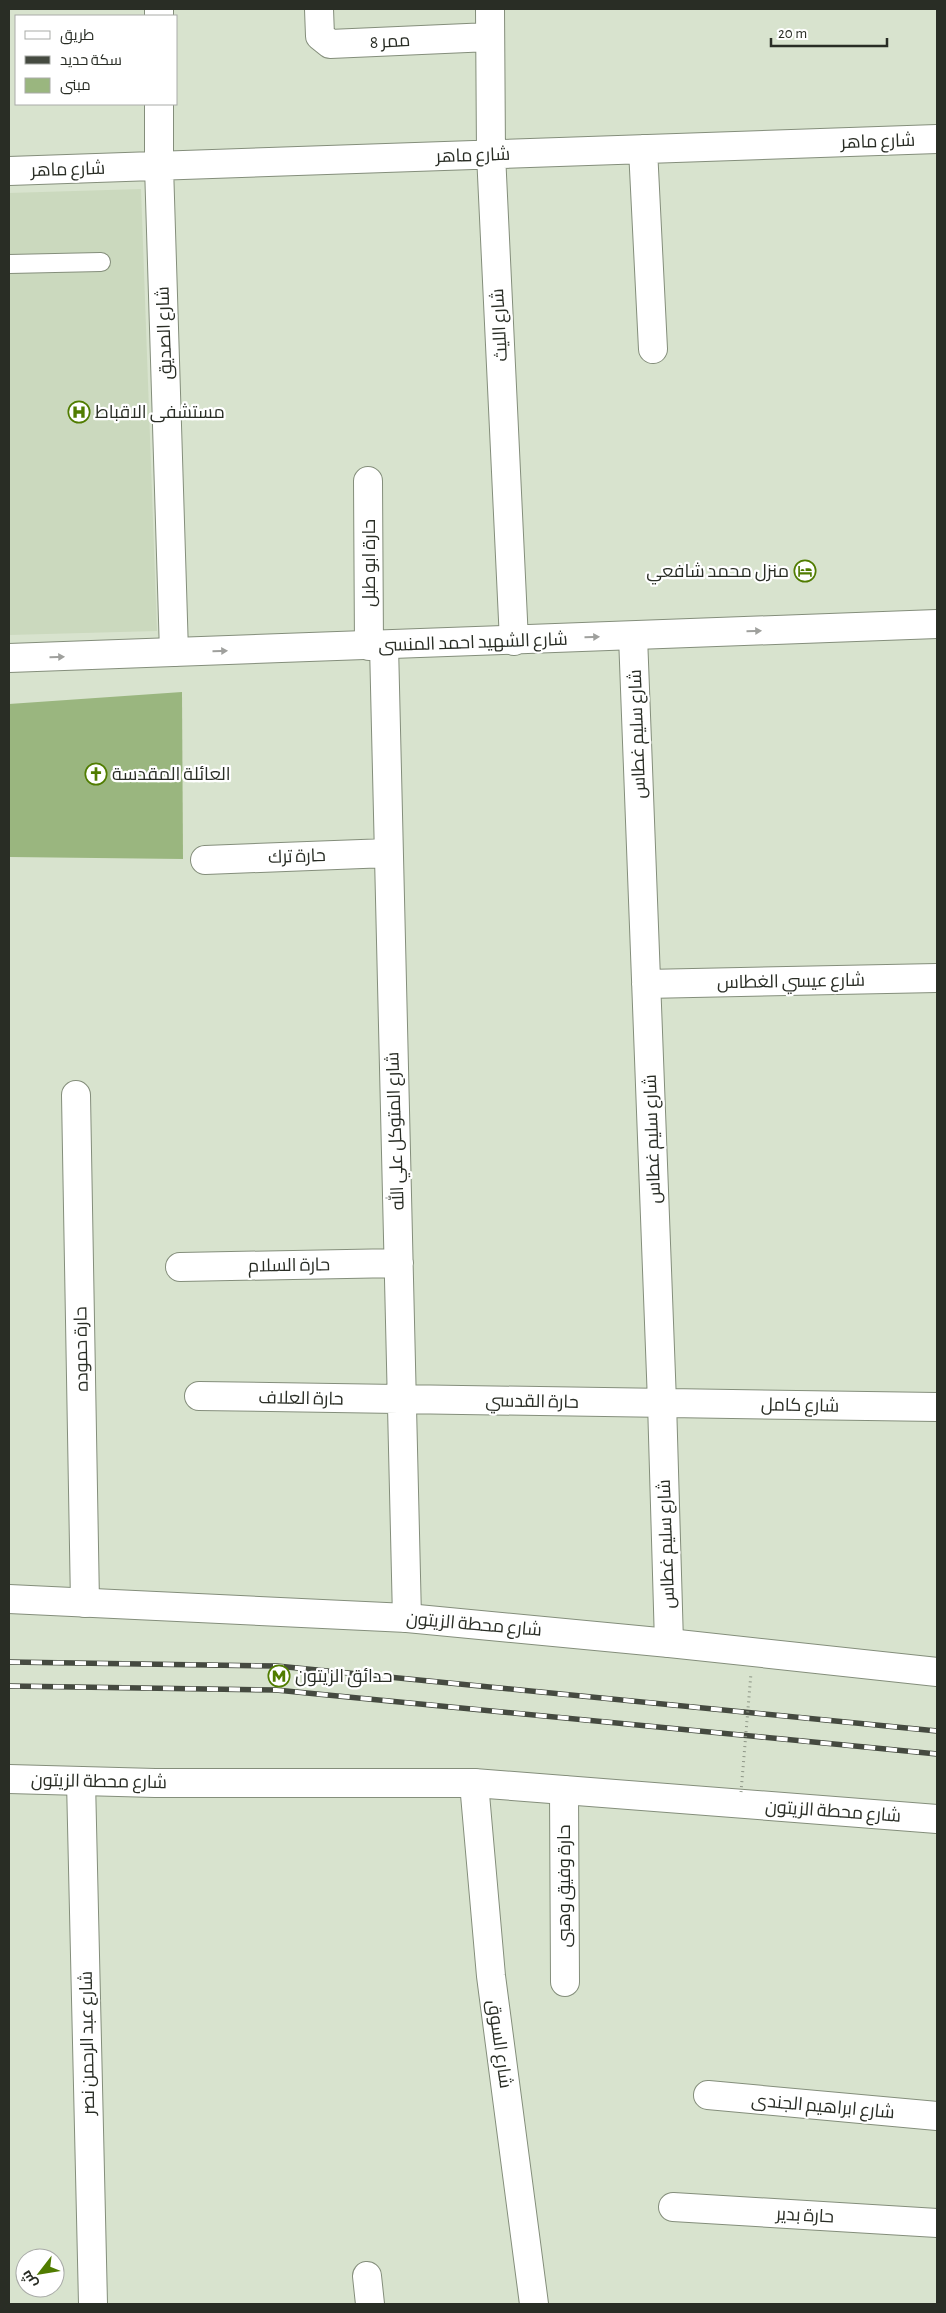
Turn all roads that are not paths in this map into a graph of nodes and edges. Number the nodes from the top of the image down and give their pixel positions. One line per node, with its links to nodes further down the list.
1 (319, 9): 3 (street, ممر 8)
2 (490, 9): 3 (street, شارع الليث)
3 (490, 37): 7 (street, شارع الليث)
4 (159, 105): 8 (street, شارع الصديق)
5 (937, 139): 6 (street, شارع ماهر)
6 (644, 149): 7 (street, شارع ماهر); 12 (street)
7 (491, 154): 8 (street, شارع ماهر); 16 (street, شارع الليث)
8 (159, 166): 9 (street, شارع ماهر); 18 (street, شارع الصديق)
9 (9, 171)
10 (101, 262): 11 (lane)
11 (9, 264)
12 (653, 348)
13 (368, 481): 17 (street, حارة ابو طبل)
14 (937, 624): 15 (street, شارع الشهيد احمد المنسى, one-way to 14)
15 (633, 636): 16 (street, شارع الشهيد احمد المنسى, one-way to 15); 23 (street, شارع سليم غطاس)
16 (514, 641): 17 (street, شارع الشهيد احمد المنسى)
17 (377, 645): 18 (street, شارع الشهيد احمد المنسى, one-way to 17); 20 (street, شارع المتوكل علي الله)
18 (174, 652): 19 (street, شارع الشهيد احمد المنسى, one-way to 18)
19 (9, 658)
20 (388, 853): 21 (street, حارة ترك); 25 (street, شارع المتوكل علي الله)
21 (205, 860)
22 (937, 978): 23 (street, شارع عيسي الغطاس)
23 (646, 984): 29 (street, شارع سليم غطاس)
24 (76, 1095): 32 (street, حارة حموده)
25 (399, 1264): 26 (street, حارة السلام); 28 (street, شارع المتوكل علي الله)
26 (180, 1267)
27 (199, 1396): 28 (street, حارة العلاف)
28 (402, 1399): 29 (street, حارة القدسي); 33 (street, شارع المتوكل علي الله)
29 (662, 1402): 30 (street, شارع كامل); 34 (street, شارع سليم غطاس)
30 (937, 1407)
31 (9, 1599): 32 (street, شارع محطة الزيتون)
32 (85, 1603): 33 (street, شارع محطة الزيتون)
33 (407, 1618): 34 (street, شارع محطة الزيتون)
34 (668, 1642): 35 (street, شارع محطة الزيتون)
35 (937, 1672)
36 (9, 1780): 37 (street, شارع محطة الزيتون)
37 (82, 1781): 38 (street, شارع محطة الزيتون); 47 (street, شارع عبد الرحمن نصر)
38 (474, 1783): 39 (street, شارع محطة الزيتون); 49 (street, شارع السوق)
39 (564, 1790): 40 (street, شارع محطة الزيتون); 41 (street, حارة وفيق وهبى)
40 (937, 1819)
41 (565, 1982)
42 (708, 2095): 43 (street, شارع ابراهيم الجندى)
43 (937, 2116)
44 (673, 2207): 45 (street, حارة بدير)
45 (937, 2223)
46 (367, 2276): 48 (street)
47 (93, 2304)
48 (370, 2304)
49 (534, 2304)

